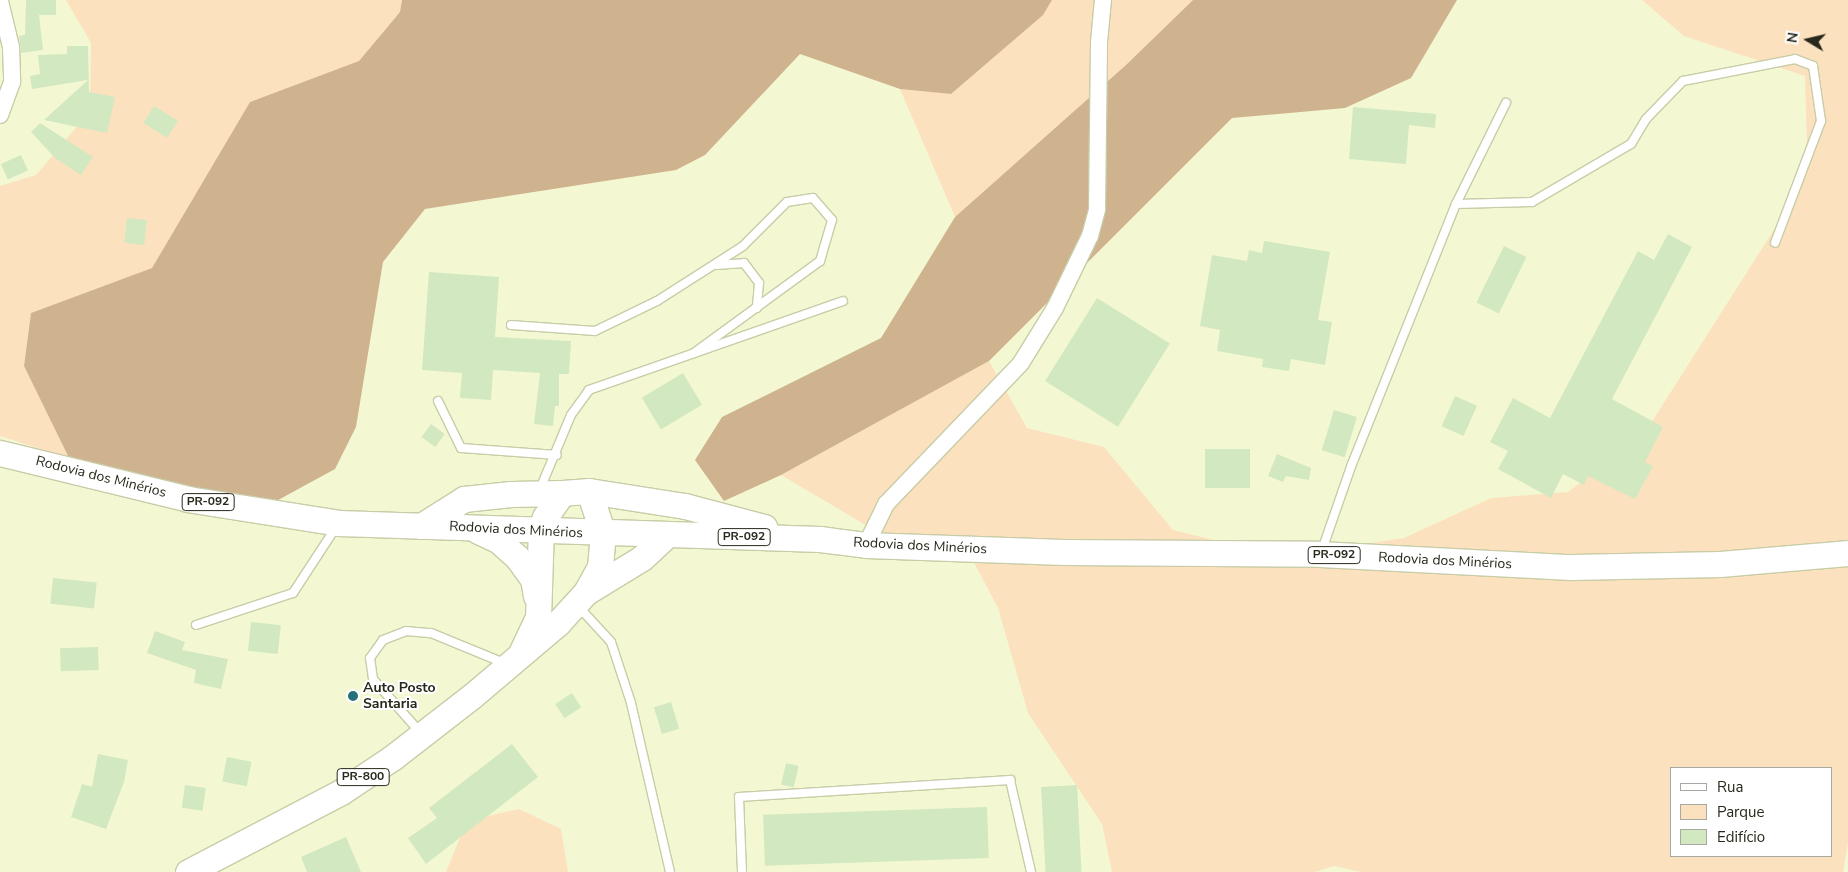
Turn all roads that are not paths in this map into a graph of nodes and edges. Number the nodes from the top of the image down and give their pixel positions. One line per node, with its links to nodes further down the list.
1 (1103, 0): 24 (street)
2 (0, 1): 4 (street)
3 (1506, 102): 5 (lane)
4 (0, 115)
5 (1456, 204): 6 (lane); 26 (lane)
6 (1775, 244)
7 (713, 265): 9 (lane); 9 (lane); 10 (lane)
8 (843, 302): 11 (lane)
9 (757, 308): 11 (lane)
10 (511, 325)
11 (694, 354): 14 (lane)
12 (438, 401): 14 (lane)
13 (0, 453): 17 (main road, Rodovia dos Minérios / PR-092)
14 (557, 455): 16 (lane)
15 (589, 491): 16 (main road); 21 (main road); 23 (main road)
16 (550, 493): 18 (main road); 20 (main road)
17 (339, 524): 18 (main road, Rodovia dos Minérios / PR-092); 29 (lane)
18 (421, 526): 19 (main road, Rodovia dos Minérios / PR-092)
19 (469, 526): 20 (main road, Rodovia dos Minérios / PR-092); 28 (main road)
20 (542, 531): 21 (main road, Rodovia dos Minérios / PR-092); 28 (main road, PR-800)
21 (603, 534): 22 (main road, Rodovia dos Minérios / PR-092); 27 (main road, PR-800)
22 (667, 535): 23 (main road, Rodovia dos Minérios / PR-092); 27 (main road)
23 (820, 539): 24 (main road, Rodovia dos Minérios / PR-092)
24 (866, 545): 26 (main road, Rodovia dos Minérios / PR-092)
25 (1848, 553): 26 (main road, Rodovia dos Minérios / PR-092)
26 (1320, 554)
27 (581, 598): 30 (main road, PR-800); 33 (lane)
28 (538, 617): 30 (main road, PR-800)
29 (196, 625)
30 (514, 660): 31 (main road, PR-800); 31 (lane)
31 (422, 734): 32 (main road, PR-800)
32 (188, 872)
33 (670, 872)
34 (742, 872): 35 (lane)
35 (1031, 872)

